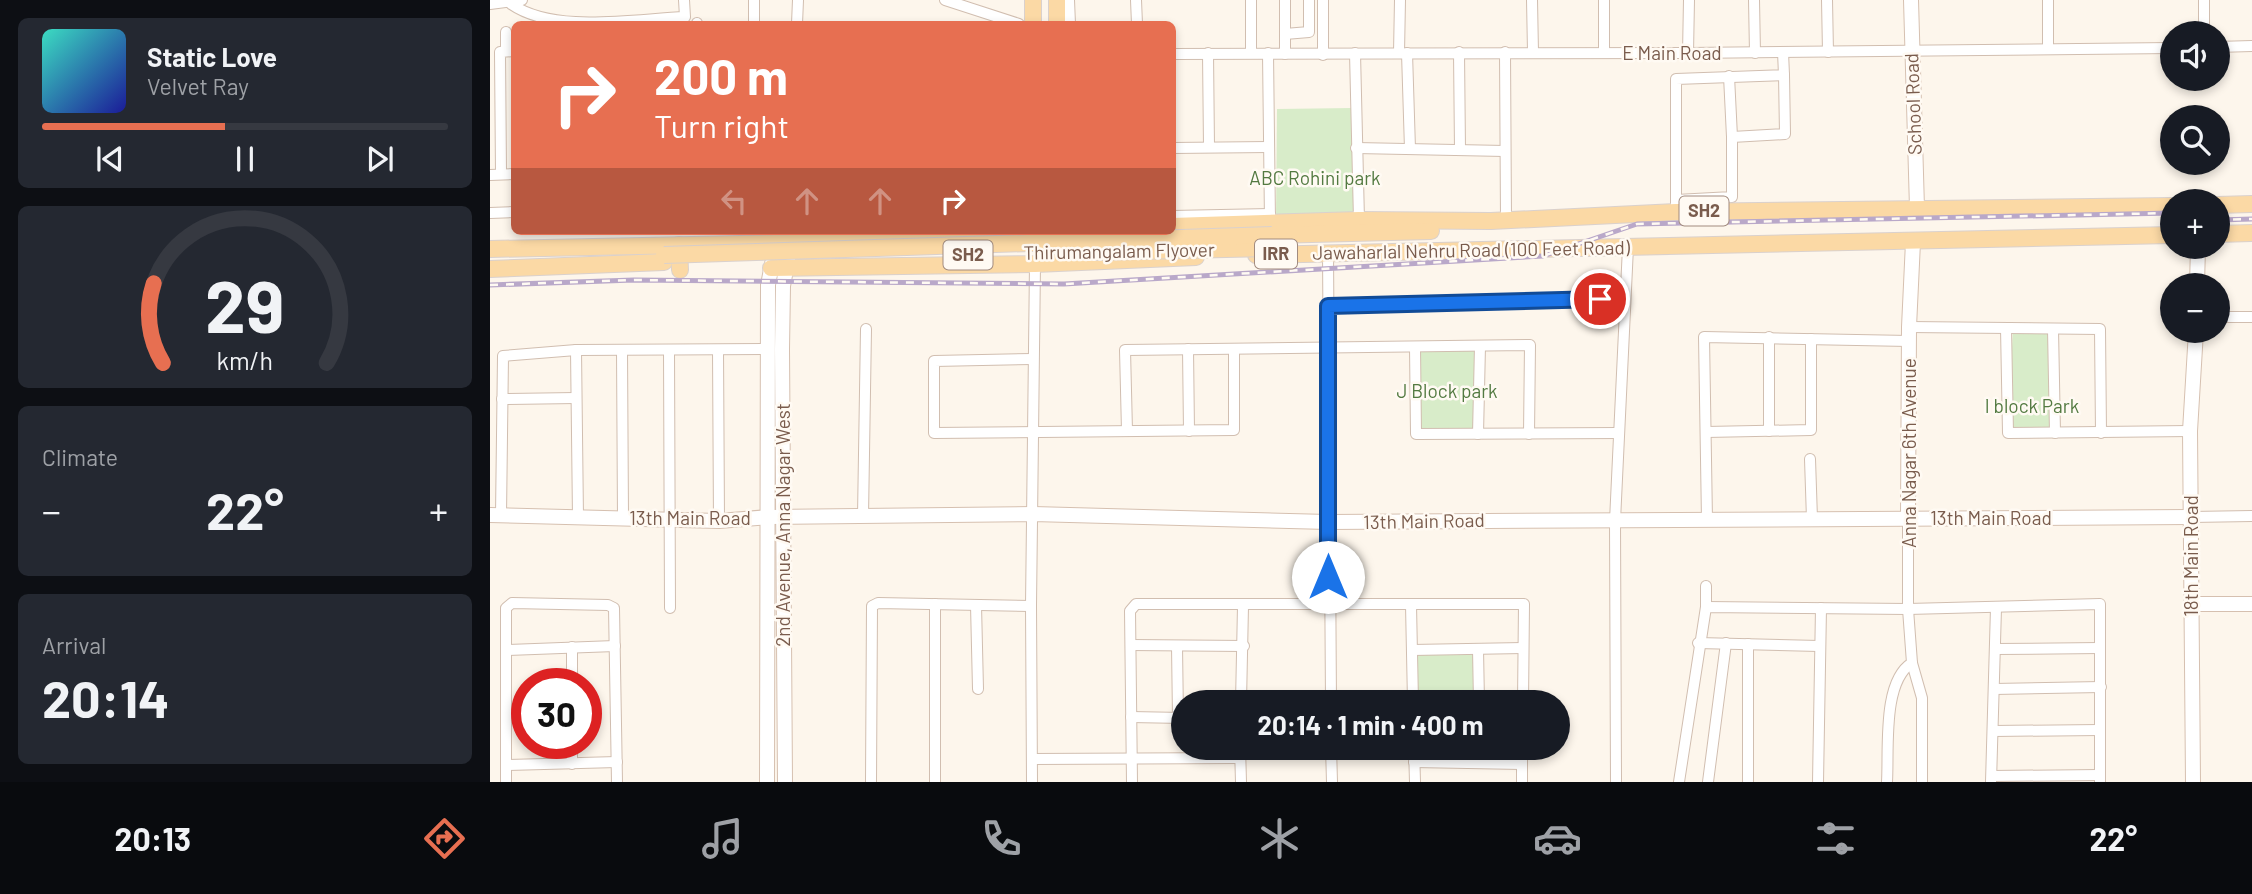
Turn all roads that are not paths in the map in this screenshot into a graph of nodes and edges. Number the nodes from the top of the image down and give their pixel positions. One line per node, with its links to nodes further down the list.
1 (684, 0): 22 (street)
2 (754, 0): 24 (street)
3 (798, 0): 25 (street)
4 (945, 0): 26 (street)
5 (1033, 0): 27 (main road)
6 (1057, 0): 28 (main road)
7 (1069, 0): 29 (street)
8 (1136, 0): 30 (street)
9 (1251, 0): 48 (street)
10 (1285, 0): 33 (street)
11 (1309, 0): 33 (street)
12 (1323, 0): 55 (street)
13 (1401, 0): 51 (street)
14 (1532, 0): 42 (street)
15 (1604, 0): 43 (street)
16 (1689, 0): 52 (street)
17 (1754, 0): 44 (street)
18 (1827, 0): 46 (street)
19 (1911, 0): 38 (street, School Road)
20 (2048, 0): 37 (street)
21 (2204, 0): 31 (street)
22 (517, 2): 23 (street)
23 (495, 3)
24 (754, 21)
25 (797, 21)
26 (1010, 21)
27 (1033, 21)
28 (1057, 21)
29 (1070, 21)
30 (1138, 21)
31 (2204, 21)
32 (506, 32): 39 (street)
33 (1285, 34): 54 (street)
34 (2252, 46): 35 (street)
35 (2230, 47)
36 (2160, 48): 37 (street, E Main Road)
37 (2049, 49): 38 (street, E Main Road)
38 (1911, 50): 46 (street, E Main Road); 71 (street, School Road)
39 (507, 52): 66 (street)
40 (1459, 52): 41 (street, E Main Road); 51 (street, E Main Road); 64 (street)
41 (1505, 52): 42 (street, E Main Road); 65 (street)
42 (1533, 52): 43 (street, E Main Road)
43 (1604, 52): 52 (street, E Main Road)
44 (1755, 52): 45 (street, E Main Road); 52 (street, E Main Road)
45 (1783, 52): 46 (street, E Main Road); 56 (street)
46 (1828, 52)
47 (1208, 53): 48 (street, E Main Road); 53 (street, E Main Road); 59 (street)
48 (1251, 53): 49 (street, E Main Road)
49 (1268, 53): 54 (street, E Main Road); 60 (street)
50 (1355, 53): 51 (street, E Main Road); 55 (street, E Main Road); 62 (street)
51 (1403, 53): 63 (street)
52 (1688, 53)
53 (1176, 54)
54 (1285, 54): 55 (street, E Main Road)
55 (1324, 55)
56 (1784, 75): 57 (street); 58 (street)
57 (1729, 76): 58 (street); 69 (street)
58 (1732, 138): 69 (street)
59 (1209, 147): 60 (street); 61 (street)
60 (1269, 147): 78 (street)
61 (1176, 148)
62 (1356, 148): 63 (street); 75 (street)
63 (1410, 149): 64 (street)
64 (1460, 150): 65 (street)
65 (1505, 150): 76 (street)
66 (496, 175)
67 (2252, 204): 68 (main road)
68 (2230, 205)
69 (1676, 206): 71 (main road, Jawaharlal Nehru Road (100 Feet Road) / SH2); 76 (main road, Jawaharlal Nehru Road (100 Feet Road) / SH2)
70 (2160, 206): 71 (main road, Jawaharlal Nehru Road (100 Feet Road) / SH2)
71 (1917, 208)
72 (511, 212): 73 (street)
73 (490, 213)
74 (1176, 217): 78 (street)
75 (1359, 220): 76 (main road, Jawaharlal Nehru Road (100 Feet Road) / IRR); 78 (main road, Jawaharlal Nehru Road (100 Feet Road) / IRR)
76 (1498, 221): 78 (main road, Thirumangalam Flyover / SH2)
77 (1176, 226): 78 (main road, Jawaharlal Nehru Road (100 Feet Road) / IRR)
78 (1271, 230): 86 (main road, Thirumangalam Flyover / SH2, bridge); 93 (main road, Thirumangalam Flyover / SH2)
79 (2230, 233): 80 (main road)
80 (2252, 233)
81 (864, 235): 88 (main road)
82 (1034, 235): 99 (main road)
83 (1057, 235): 98 (main road)
84 (1127, 235): 97 (main road)
85 (1166, 235): 96 (main road, Thirumangalam Flyover / SH2, bridge)
86 (1176, 235)
87 (2160, 235): 89 (main road, Jawaharlal Nehru Road (100 Feet Road) / SH2)
88 (782, 237): 90 (main road); 100 (street)
89 (1913, 242): 91 (main road, Jawaharlal Nehru Road (100 Feet Road) / SH2); 110 (street, Anna Nagar 6th Avenue)
90 (680, 245): 92 (main road); 102 (main road)
91 (1628, 247): 93 (main road, Jawaharlal Nehru Road (100 Feet Road) / SH2); 103 (street)
92 (490, 249)
93 (1494, 249): 94 (main road, Jawaharlal Nehru Road (100 Feet Road) / IRR)
94 (1328, 252): 97 (main road, Jawaharlal Nehru Road (100 Feet Road) / IRR); 104 (street)
95 (490, 258): 96 (main road, Thirumangalam Flyover / SH2)
96 (664, 259): 101 (main road, Thirumangalam Flyover / SH2)
97 (1127, 260): 98 (main road, Jawaharlal Nehru Road (100 Feet Road) / IRR)
98 (1057, 263): 99 (main road, Jawaharlal Nehru Road (100 Feet Road) / IRR)
99 (1035, 264): 100 (main road, Jawaharlal Nehru Road (100 Feet Road) / IRR); 124 (street)
100 (779, 268): 116 (street, 2nd Avenue, Anna Nagar West); 144 (street, 2nd Avenue, Anna Nagar West)
101 (490, 269)
102 (680, 270)
103 (1625, 299): 104 (street); 133 (street)
104 (1328, 306): 118 (street)
105 (2230, 317): 106 (street)
106 (2252, 317)
107 (2006, 328): 109 (street); 110 (street); 134 (street)
108 (866, 329): 141 (street)
109 (2053, 329): 134 (street); 135 (street)
110 (1909, 334): 112 (street); 148 (street, Anna Nagar 6th Avenue)
111 (1769, 337): 112 (street); 129 (street); 132 (street)
112 (1811, 339): 129 (street)
113 (2195, 343): 130 (street, 18th Main Road)
114 (1480, 346): 115 (street); 136 (street); 137 (street)
115 (1415, 347): 118 (street); 136 (street)
116 (768, 349): 122 (street); 144 (street, 2nd Avenue, Anna Nagar West)
117 (1188, 349): 123 (street); 127 (street); 128 (street)
118 (1328, 349): 123 (street); 153 (street)
119 (576, 350): 120 (street); 125 (street); 126 (street)
120 (622, 350): 121 (street); 146 (street)
121 (669, 350): 122 (street); 149 (street)
122 (718, 350): 150 (street)
123 (1234, 350): 128 (street)
124 (1033, 359): 131 (street); 131 (street)
125 (576, 398): 126 (street); 143 (street)
126 (502, 399): 140 (street)
127 (1127, 431): 128 (street); 131 (street)
128 (1189, 431)
129 (1769, 431): 132 (street)
130 (2190, 431): 135 (street); 145 (street, 18th Main Road)
131 (1033, 432): 139 (street)
132 (1706, 432): 151 (street)
133 (1619, 433): 137 (street); 152 (street)
134 (2056, 433): 135 (street)
135 (2101, 433)
136 (1478, 434): 137 (street)
137 (1529, 434)
138 (1810, 459): 147 (street)
139 (1033, 514): 141 (street, 13th Main Road); 153 (street, 13th Main Road); 161 (street)
140 (496, 515): 143 (street, 13th Main Road)
141 (863, 516): 144 (street, 13th Main Road)
142 (2252, 516): 145 (street)
143 (578, 517): 146 (street, 13th Main Road)
144 (775, 517): 150 (street, 13th Main Road); 214 (street, 2nd Avenue, Anna Nagar West); 215 (street, 2nd Avenue, Anna Nagar West)
145 (2191, 517): 148 (street, 13th Main Road); 157 (street, 18th Main Road)
146 (623, 518): 149 (street, 13th Main Road)
147 (1812, 519): 148 (street, 13th Main Road); 151 (street, 13th Main Road)
148 (1908, 519): 167 (street, Anna Nagar 6th Avenue)
149 (670, 520): 150 (street, 13th Main Road); 164 (street)
150 (719, 520)
151 (1707, 520): 152 (street, 13th Main Road)
152 (1615, 521): 153 (street, 13th Main Road); 224 (street)
153 (1328, 522): 156 (street)
154 (1706, 586): 163 (street)
155 (935, 604): 160 (street); 216 (street); 217 (street)
156 (1329, 604): 159 (street); 162 (street); 190 (street)
157 (2192, 604): 158 (street); 231 (street, 18th Main Road)
158 (2252, 604)
159 (1411, 605): 179 (street); 182 (street)
160 (976, 606): 161 (street); 186 (street)
161 (1031, 606): 201 (street)
162 (1243, 606): 171 (street); 174 (street)
163 (1706, 607): 165 (street); 168 (street)
164 (670, 608)
165 (1821, 608): 167 (street); 175 (street)
166 (1996, 608): 167 (street); 177 (street); 180 (street)
167 (1908, 609): 183 (street, Anna Nagar 6th Avenue)
168 (1698, 643): 169 (street); 225 (street)
169 (1726, 643): 170 (street); 226 (street)
170 (1748, 644): 175 (street); 227 (street)
171 (1130, 645): 173 (street); 194 (street)
172 (615, 646): 176 (street); 181 (street); 205 (street)
173 (1177, 646): 174 (street); 188 (street)
174 (1244, 646): 189 (street)
175 (1819, 646): 228 (street)
176 (572, 647): 181 (street); 184 (street)
177 (2100, 648): 180 (street); 185 (street)
178 (1478, 649): 179 (street); 182 (street); 192 (street)
179 (1523, 649): 193 (street)
180 (1995, 649): 187 (street)
181 (506, 650): 209 (street)
182 (1412, 650): 191 (street)
183 (1912, 663): 229 (street); 230 (street, Anna Nagar 6th Avenue)
184 (572, 668)
185 (2101, 687): 187 (street); 196 (street)
186 (978, 689)
187 (1994, 689): 197 (street)
188 (1179, 690)
189 (1242, 690)
190 (1331, 690)
191 (1413, 690)
192 (1479, 690)
193 (1523, 690)
194 (1131, 717): 195 (street); 200 (street)
195 (1171, 718)
196 (2100, 730): 197 (street); 210 (street)
197 (1993, 731): 211 (street)
198 (1171, 757): 200 (street)
199 (572, 759): 207 (street)
200 (1132, 759): 201 (street); 219 (street)
201 (1033, 760): 218 (street)
202 (1240, 760): 220 (street)
203 (1331, 760): 221 (street)
204 (1522, 760): 208 (street)
205 (617, 762): 207 (street); 213 (street)
206 (1414, 762): 208 (street); 222 (street)
207 (572, 764): 209 (street)
208 (1522, 764): 223 (street)
209 (506, 765): 212 (street)
210 (2100, 778): 211 (street)
211 (1992, 779)
212 (506, 782)
213 (617, 782)
214 (767, 782)
215 (785, 782)
216 (871, 782)
217 (934, 782)
218 (1032, 782)
219 (1132, 782)
220 (1241, 782)
221 (1332, 782)
222 (1415, 782)
223 (1522, 782)
224 (1616, 782)
225 (1679, 782)
226 (1708, 782)
227 (1748, 782)
228 (1818, 782)
229 (1887, 782)
230 (1922, 782)
231 (2193, 782)

